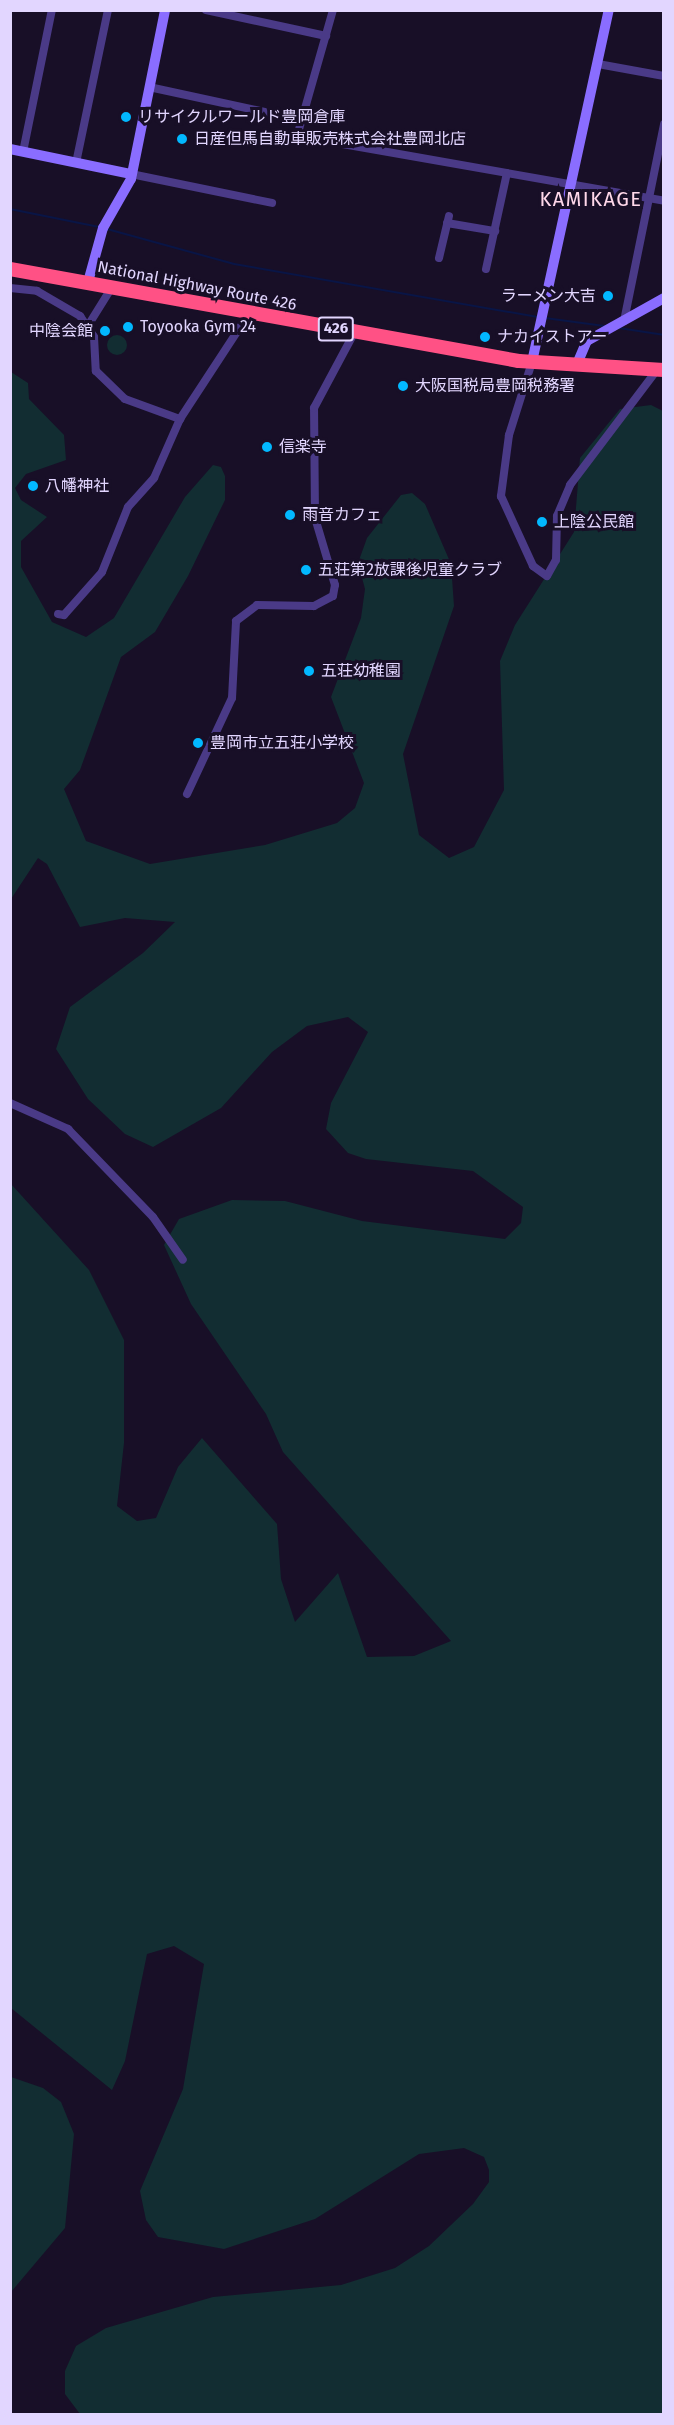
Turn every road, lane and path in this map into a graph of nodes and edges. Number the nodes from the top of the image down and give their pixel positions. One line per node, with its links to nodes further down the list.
1 (52, 10): 14 (street)
2 (108, 10): 15 (street)
3 (165, 10): 10 (street)
4 (206, 10): 7 (street)
5 (333, 10): 7 (street)
6 (609, 10): 8 (street)
7 (326, 36): 11 (street)
8 (598, 64): 9 (street); 18 (street)
9 (663, 76)
10 (149, 87): 11 (street); 16 (street)
11 (301, 120): 17 (street)
12 (663, 124): 19 (street)
13 (10, 149): 14 (street)
14 (23, 152): 15 (street)
15 (76, 163): 16 (street)
16 (131, 174): 21 (street); 26 (street)
17 (507, 174): 18 (street); 22 (street)
18 (572, 186): 19 (street); 34 (street)
19 (647, 199): 20 (street); 31 (street)
20 (663, 201)
21 (272, 203)
22 (495, 231): 23 (street); 25 (street)
23 (439, 258)
24 (10, 269): 26 (highway, National Highway Route 426 / 426)
25 (486, 269)
26 (88, 282): 27 (highway, National Highway Route 426 / 426)
27 (112, 286): 30 (highway, National Highway Route 426 / 426); 32 (street)
28 (10, 288): 32 (street)
29 (663, 298): 31 (street)
30 (250, 312): 33 (highway, National Highway Route 426 / 426); 37 (street)
31 (623, 322): 35 (street)
32 (90, 324): 37 (street)
33 (354, 333): 34 (highway, National Highway Route 426 / 426); 39 (street)
34 (532, 362): 35 (highway, National Highway Route 426 / 426); 36 (street)
35 (577, 364): 36 (highway, National Highway Route 426 / 426)
36 (660, 370)
37 (180, 419): 38 (street)
38 (58, 614)
39 (187, 794)
40 (10, 1103): 41 (street)
41 (183, 1260)

